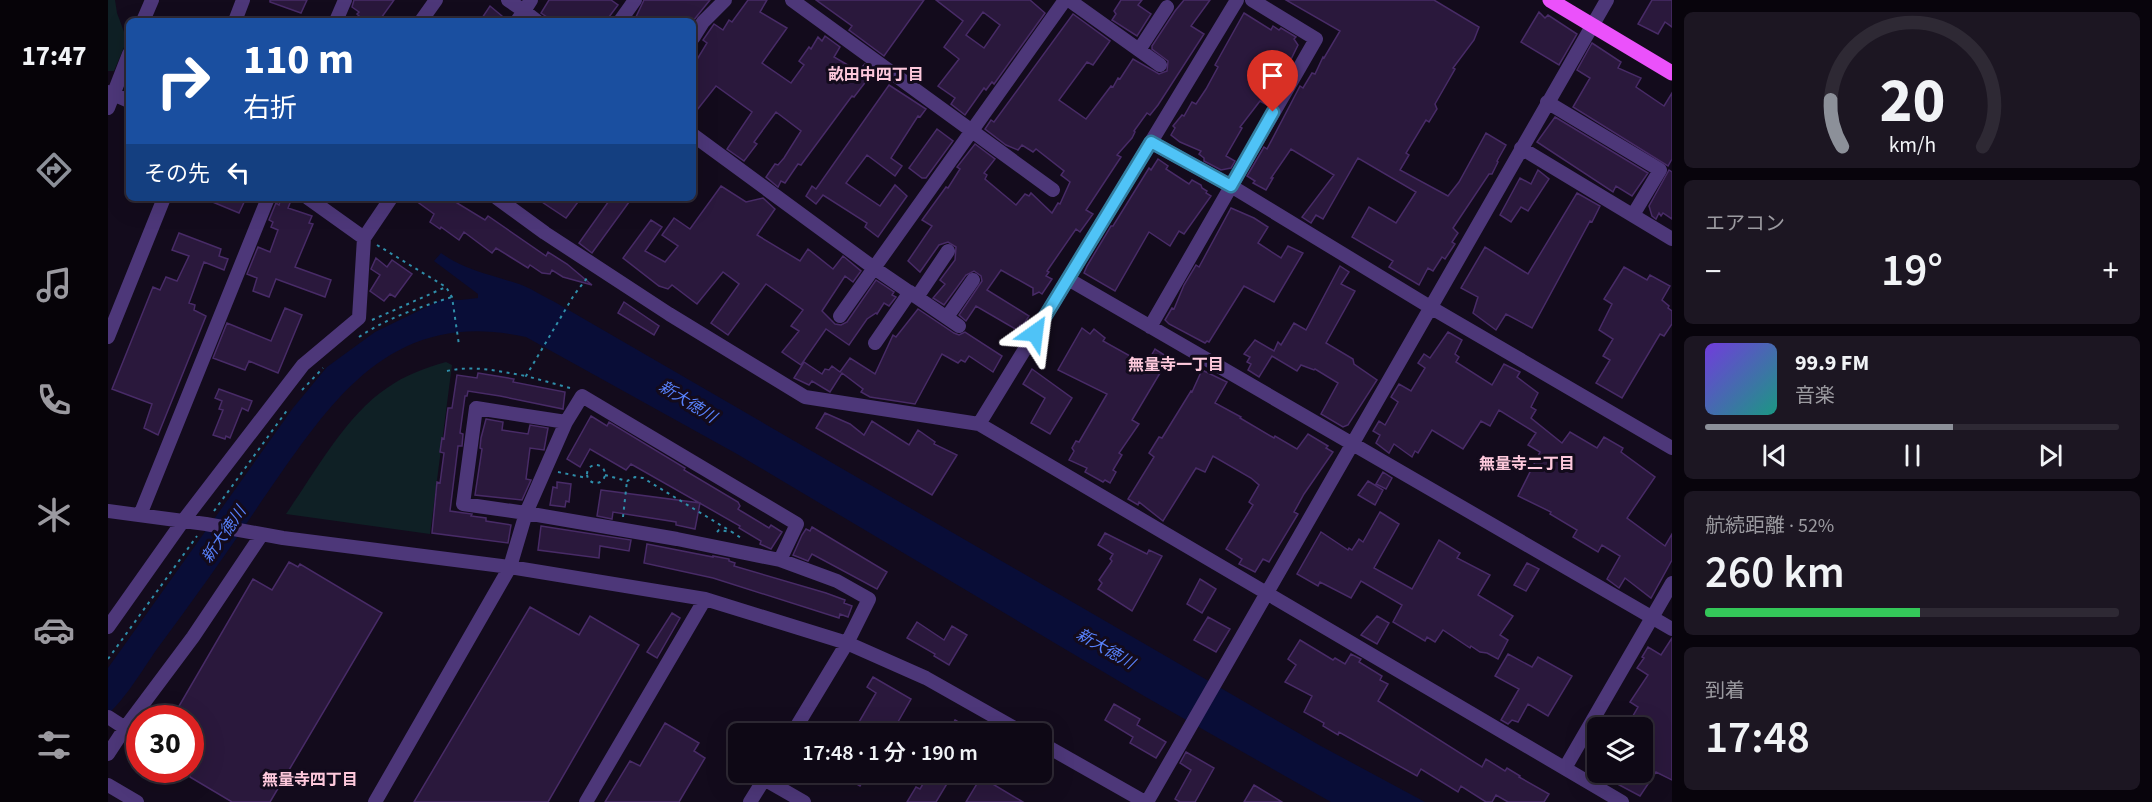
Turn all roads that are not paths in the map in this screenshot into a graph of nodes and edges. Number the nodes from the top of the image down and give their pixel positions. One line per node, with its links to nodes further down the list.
1 (152, 0): 16 (street)
2 (243, 0): 17 (street)
3 (345, 0): 18 (street)
4 (436, 0): 19 (street)
5 (508, 0): 15 (street)
6 (635, 0): 20 (street)
7 (725, 0): 22 (street)
8 (792, 0): 31 (street)
9 (1067, 0): 23 (street); 31 (street)
10 (1237, 0): 33 (street)
11 (1252, 0): 35 (street)
12 (1550, 0): 21 (main road)
13 (1607, 0): 21 (street)
14 (1167, 7): 23 (street)
15 (524, 11)
16 (144, 18)
17 (236, 18)
18 (337, 18)
19 (423, 18)
20 (622, 18)
21 (1592, 24): 26 (main road); 29 (street)
22 (696, 34)
23 (1139, 50): 25 (street)
24 (126, 61): 27 (street)
25 (1160, 65)
26 (1672, 73)
27 (110, 93): 28 (street); 30 (street)
28 (126, 100)
29 (1547, 102): 34 (street); 42 (street)
30 (108, 108)
31 (972, 130): 36 (street); 46 (street)
32 (696, 137): 46 (street)
33 (1151, 142): 35 (street); 47 (street)
34 (1521, 148): 42 (street); 50 (street)
35 (1231, 186): 50 (street); 54 (street)
36 (1053, 190)
37 (163, 201): 55 (street)
38 (267, 201): 63 (street)
39 (312, 201): 43 (street)
40 (389, 201): 43 (street)
41 (500, 201): 58 (street)
42 (1633, 215): 44 (street)
43 (364, 238): 64 (street)
44 (1672, 239)
45 (948, 252): 49 (street)
46 (874, 268): 49 (street); 51 (street)
47 (1068, 279): 54 (street); 58 (street)
48 (973, 280): 52 (street)
49 (913, 294): 52 (street); 56 (street)
50 (1430, 307): 59 (street); 60 (street)
51 (840, 316)
52 (947, 317): 53 (street)
53 (959, 326)
54 (1150, 327): 59 (street)
55 (108, 337)
56 (875, 343)
57 (566, 422): 62 (street); 62 (street); 66 (street)
58 (979, 424): 69 (street)
59 (1351, 444): 69 (street); 71 (street)
60 (1672, 448)
61 (108, 511): 63 (street)
62 (526, 513): 66 (street); 67 (street)
63 (140, 515): 64 (street)
64 (183, 521): 65 (street); 72 (street)
65 (257, 533): 67 (street); 75 (street)
66 (780, 560): 74 (street)
67 (510, 567): 70 (street); 85 (street)
68 (1672, 583): 71 (street)
69 (1265, 593): 80 (street); 89 (street)
70 (705, 599): 74 (street); 86 (street)
71 (1652, 617): 73 (street); 80 (street)
72 (108, 627)
73 (1672, 629)
74 (847, 643): 76 (street); 77 (street)
75 (118, 723): 79 (street)
76 (799, 723)
77 (1006, 723)
78 (1052, 748): 89 (street)
79 (108, 754)
80 (1565, 768): 90 (street)
81 (762, 783): 87 (street)
82 (776, 783): 88 (street)
83 (108, 785): 84 (street)
84 (137, 802)
85 (375, 802)
86 (586, 802)
87 (750, 802)
88 (804, 802)
89 (1146, 802)
90 (1622, 802)

